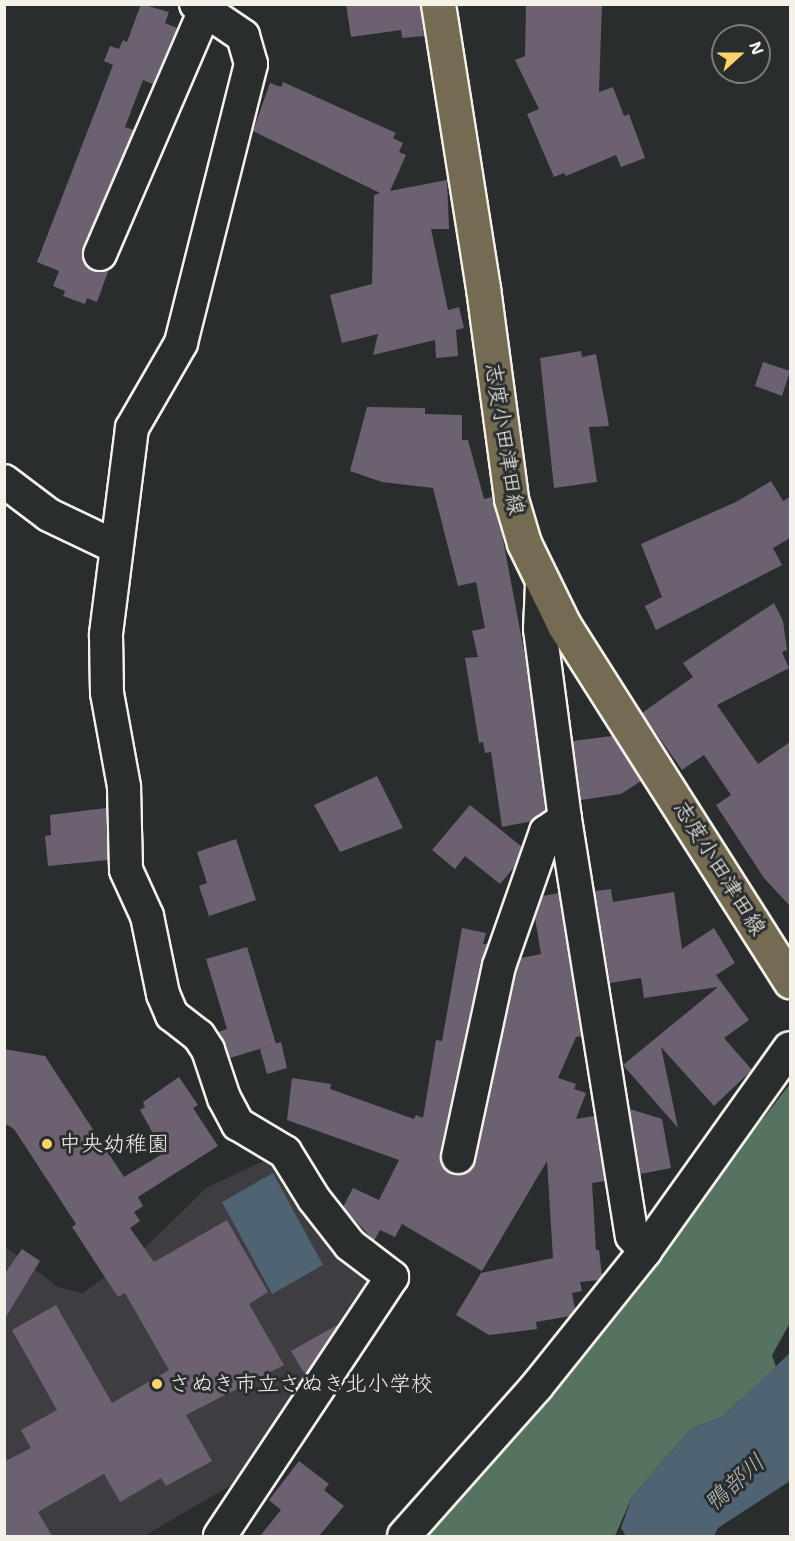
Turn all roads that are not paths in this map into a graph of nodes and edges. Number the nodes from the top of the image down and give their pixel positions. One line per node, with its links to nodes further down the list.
1 (438, 4): 6 (main road, 志度小田津田線)
2 (201, 7): 3 (street); 5 (street)
3 (100, 254)
4 (4, 481): 5 (street)
5 (114, 546): 12 (street)
6 (542, 584): 7 (street); 8 (main road, 志度小田津田線)
7 (565, 819): 10 (street); 11 (street)
8 (790, 981)
9 (790, 1048): 11 (street)
10 (458, 1157)
11 (645, 1251): 13 (street)
12 (220, 1536)
13 (404, 1536)

